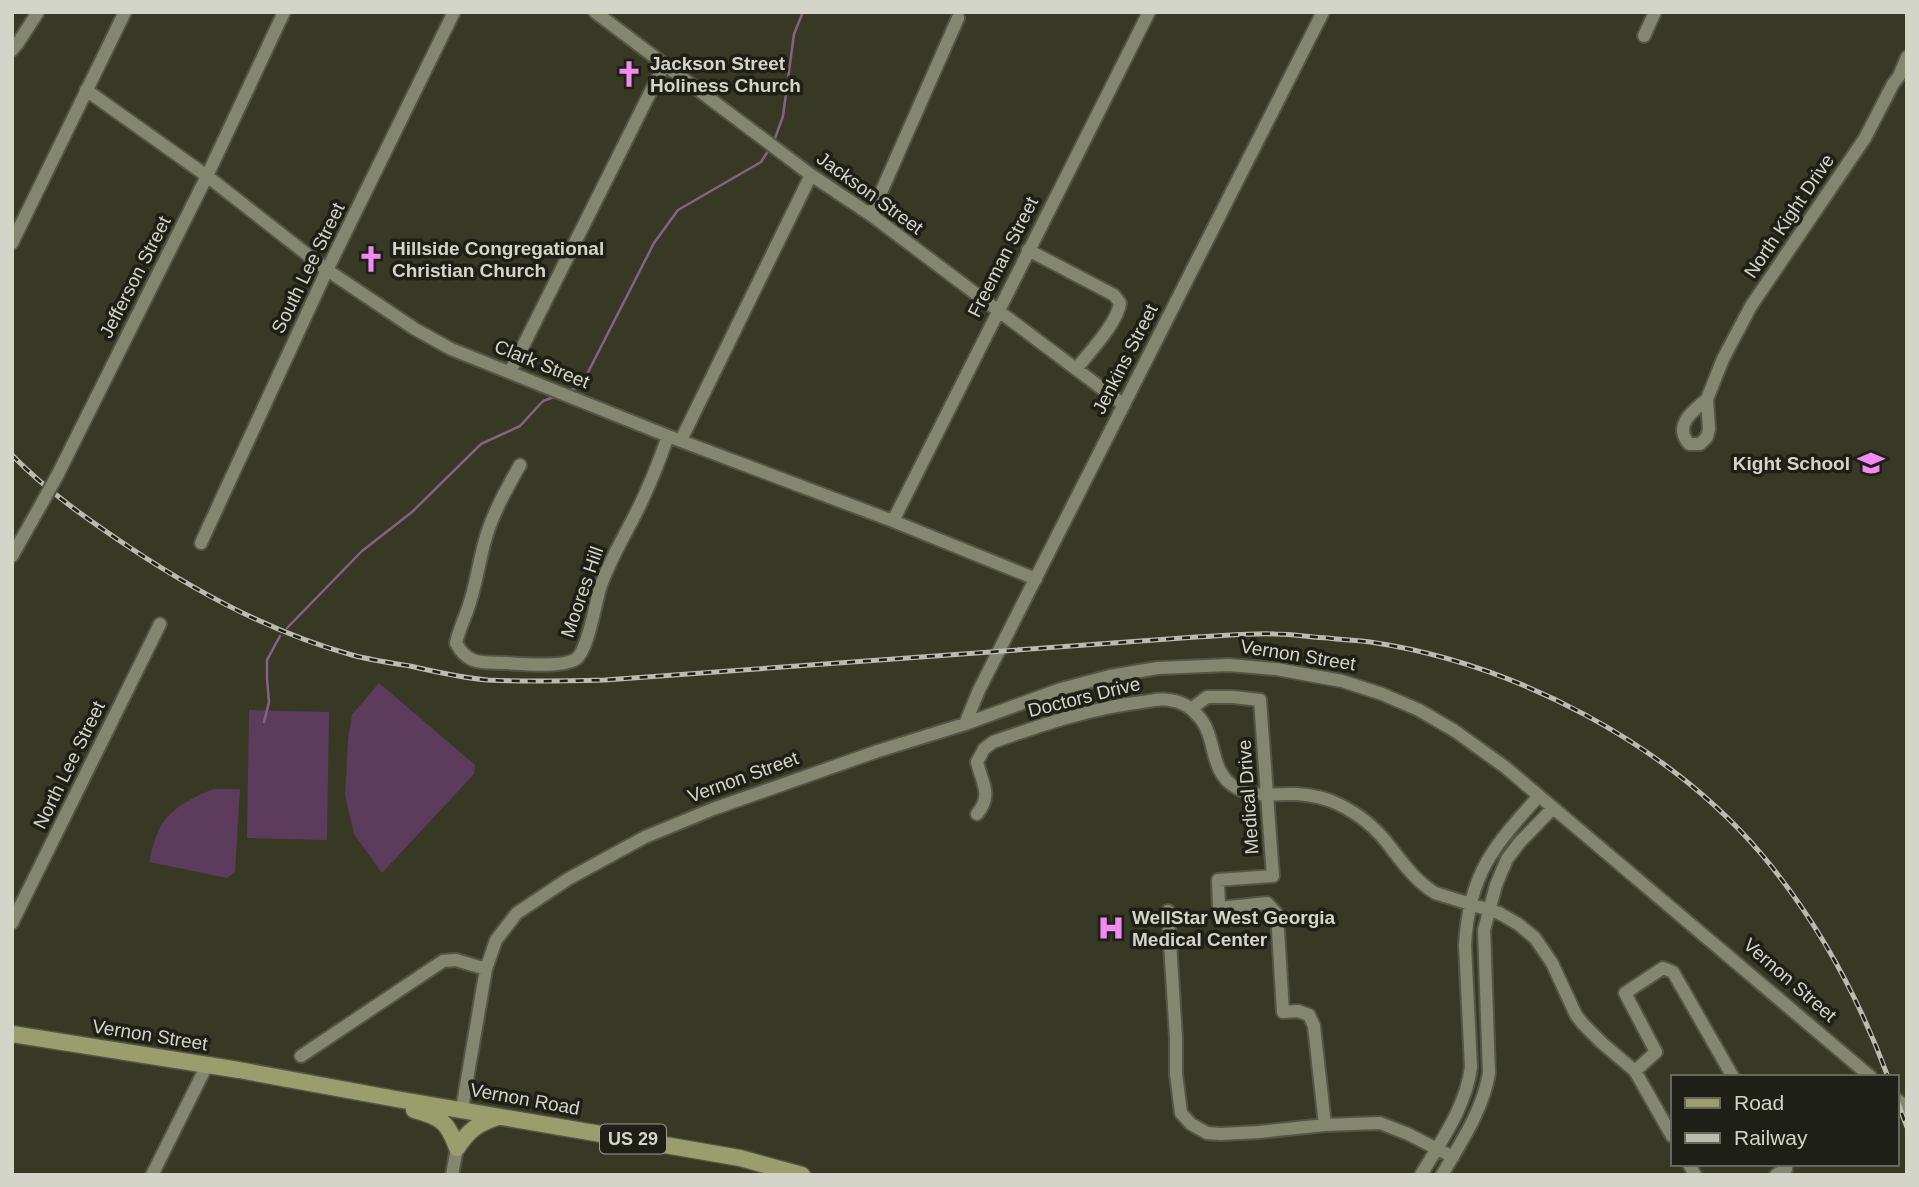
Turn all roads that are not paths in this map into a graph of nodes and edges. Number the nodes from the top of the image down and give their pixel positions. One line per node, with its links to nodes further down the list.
1 (38, 12): 12 (street)
2 (124, 12): 16 (street)
3 (284, 12): 18 (street, Jefferson Street)
4 (454, 12): 22 (street, South Lee Street)
5 (595, 12): 9 (street, Jackson Street)
6 (1149, 12): 21 (street, Freeman Street)
7 (1323, 12): 27 (street, Jenkins Street)
8 (1655, 12): 11 (street)
9 (615, 18): 14 (street, Jackson Street)
10 (958, 18): 19 (street)
11 (1644, 36)
12 (12, 50)
13 (1907, 57): 15 (street, North Kight Drive)
14 (664, 65): 17 (street, Jackson Street); 25 (street)
15 (1903, 78): 26 (street, North Kight Drive)
16 (86, 90): 18 (street, Clark Street); 20 (street)
17 (811, 174): 19 (street, Jackson Street); 29 (street)
18 (207, 176): 22 (street, Clark Street); 33 (street, Jefferson Street, bridge)
19 (871, 215): 23 (street, Jackson Street)
20 (12, 243)
21 (1028, 250): 23 (street, Freeman Street); 24 (street)
22 (327, 270): 25 (street, Clark Street); 32 (street, South Lee Street)
23 (998, 310): 24 (street, Jackson Street); 31 (street, Freeman Street)
24 (1076, 369): 27 (street, Jackson Street)
25 (510, 372): 28 (street, Clark Street)
26 (1707, 399)
27 (1124, 405): 34 (street, Jenkins Street)
28 (668, 436): 29 (street, Clark Street); 30 (street, Moores Hill)
29 (681, 440): 31 (street, Clark Street)
30 (520, 465)
31 (893, 521): 34 (street, Clark Street)
32 (201, 542)
33 (12, 556)
34 (1035, 579): 37 (street, Jenkins Street)
35 (160, 624): 45 (street, North Lee Street)
36 (1191, 709): 38 (street); 38 (street, Medical Drive); 41 (street, Doctors Drive)
37 (965, 724): 39 (street, Vernon Street); 46 (street, Vernon Street)
38 (1268, 796): 42 (street); 57 (street, Medical Drive)
39 (1538, 797): 40 (street, Vernon Street); 42 (street)
40 (1552, 808): 43 (street); 52 (street, Vernon Street)
41 (977, 814)
42 (1471, 904): 43 (street); 60 (street)
43 (1489, 909): 50 (street); 61 (street)
44 (1168, 911): 57 (street)
45 (12, 923)
46 (486, 969): 48 (street); 55 (street, Vernon Street)
47 (12, 1034): 49 (main road, Vernon Street / US 29)
48 (300, 1056)
49 (207, 1065): 53 (main road, Vernon Street / US 29); 62 (street)
50 (1635, 1072): 51 (street); 58 (street)
51 (1732, 1075)
52 (1869, 1075)
53 (280, 1078): 54 (main road, Vernon Road / US 29)
54 (373, 1095): 55 (main road, Vernon Road / US 29); 59 (main road)
55 (463, 1109): 56 (main road, Vernon Road / US 29)
56 (502, 1116): 59 (main road); 64 (main road, Vernon Road / US 29)
57 (1325, 1125): 60 (street)
58 (1671, 1134)
59 (457, 1148): 63 (street)
60 (1437, 1148): 61 (street); 65 (street)
61 (1452, 1157): 66 (street)
62 (152, 1175)
63 (452, 1175)
64 (802, 1175)
65 (1422, 1175)
66 (1442, 1175)

